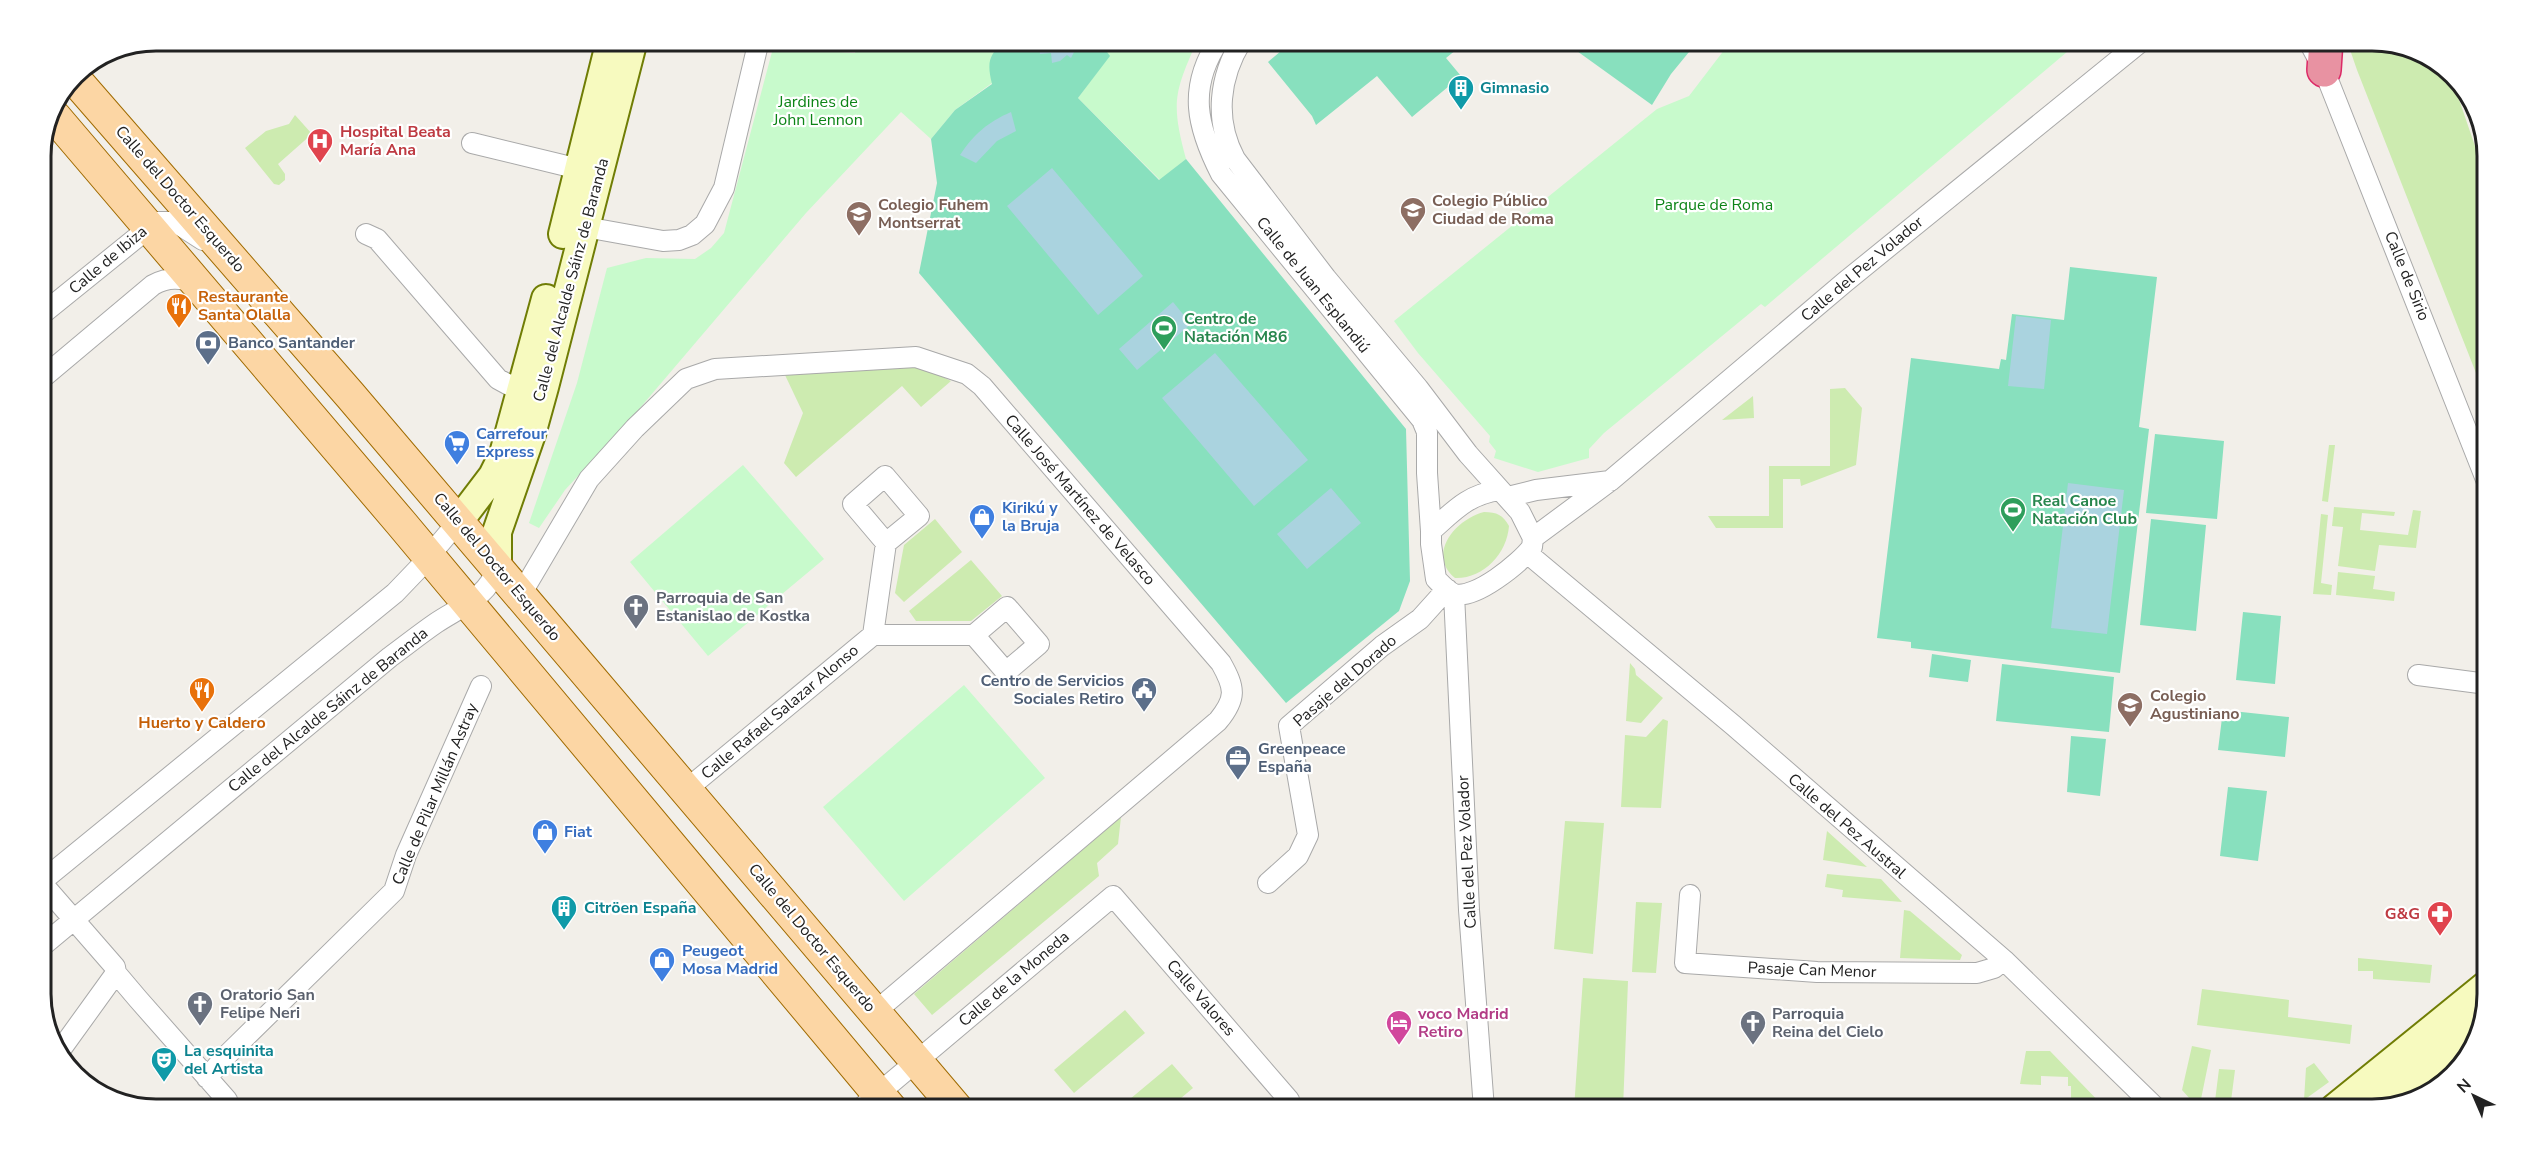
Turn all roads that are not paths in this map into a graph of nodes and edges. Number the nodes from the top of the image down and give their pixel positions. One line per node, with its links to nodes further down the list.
1 (608, 51): 13 (street, Calle del Alcalde Sáinz de Baranda)
2 (630, 51): 15 (street, Calle del Alcalde Sáinz de Baranda)
3 (756, 51): 15 (street)
4 (1214, 51): 26 (street, Calle de Juan Esplandiú)
5 (1237, 51): 24 (street, Calle de Juan Esplandiú)
6 (2124, 51): 9 (street, Calle del Pez Volador)
7 (2129, 51): 9 (street, Calle del Pez Volador)
8 (2322, 51): 22 (street, Calle de Sirio)
9 (2118, 60): 23 (street, Calle del Pez Volador)
10 (80, 85): 17 (main road, Calle del Doctor Esquerdo)
11 (58, 120): 14 (main road)
12 (472, 144): 13 (street, Calle del Alcalde Sáinz de Baranda)
13 (579, 170): 15 (street, Calle del Alcalde Sáinz de Baranda)
14 (148, 226): 17 (street, Calle de Ibiza); 18 (main road); 19 (street, Calle de Ibiza)
15 (575, 227): 21 (street, Calle del Alcalde Sáinz de Baranda); 30 (street, Calle del Alcalde Sáinz de Baranda)
16 (366, 234): 21 (street, Calle del Alcalde Sáinz de Baranda)
17 (239, 266): 25 (main road, Calle del Doctor Esquerdo)
18 (201, 286): 20 (street); 29 (main road)
19 (51, 307)
20 (51, 371)
21 (523, 388): 25 (street, Calle del Alcalde Sáinz de Baranda)
22 (2477, 456)
23 (1610, 482): 24 (street); 28 (street, Calle del Pez Volador)
24 (1504, 493): 26 (street); 28 (street)
25 (458, 522): 29 (street, Calle del Alcalde Sáinz de Baranda); 30 (main road, Calle del Doctor Esquerdo)
26 (1431, 531): 31 (street)
27 (886, 543): 34 (street, Calle Rafael Salazar Alonso)
28 (1530, 545): 31 (street); 48 (street, Calle del Pez Austral)
29 (429, 557): 33 (main road); 41 (street, Calle del Alcalde Sáinz de Baranda)
30 (496, 567): 32 (main road, Calle del Doctor Esquerdo); 33 (street, Calle del Alcalde Sáinz de Baranda)
31 (1450, 591): 42 (street, Pasaje del Dorado); 63 (street, Calle del Pez Volador)
32 (520, 596): 39 (main road, Calle del Doctor Esquerdo); 51 (street, Calle José Martínez de Velasco)
33 (468, 603): 40 (main road); 46 (street, Calle del Alcalde Sáinz de Baranda)
34 (873, 635): 35 (street, Calle Rafael Salazar Alonso); 39 (street, Calle Rafael Salazar Alonso)
35 (974, 635)
36 (2418, 675): 37 (street)
37 (2477, 683)
38 (481, 686): 55 (street, Calle de Pilar Millán Astray)
39 (687, 789): 40 (main road); 51 (main road, Calle del Doctor Esquerdo)
40 (650, 821): 59 (main road)
41 (51, 874)
42 (1268, 883)
43 (51, 894): 46 (street)
44 (1690, 895): 48 (street, Pasaje Can Menor)
45 (1113, 896): 54 (street, Calle de la Moneda); 62 (street, Calle Valores)
46 (74, 920): 47 (street, Calle del Alcalde Sáinz de Baranda); 49 (street)
47 (51, 939)
48 (2004, 960): 64 (street, Calle del Pez Austral)
49 (117, 973): 53 (street); 55 (street)
50 (2477, 993): 65 (street)
51 (875, 1012): 54 (main road, Calle del Doctor Esquerdo)
52 (2469, 1034): 56 (street)
53 (64, 1045)
54 (916, 1062): 60 (street); 61 (main road, Calle del Doctor Esquerdo)
55 (207, 1078): 58 (street)
56 (2417, 1086): 57 (street)
57 (2402, 1094)
58 (226, 1099)
59 (872, 1099)
60 (881, 1099)
61 (948, 1099)
62 (1288, 1099)
63 (1483, 1099)
64 (2146, 1099)
65 (2347, 1099)

